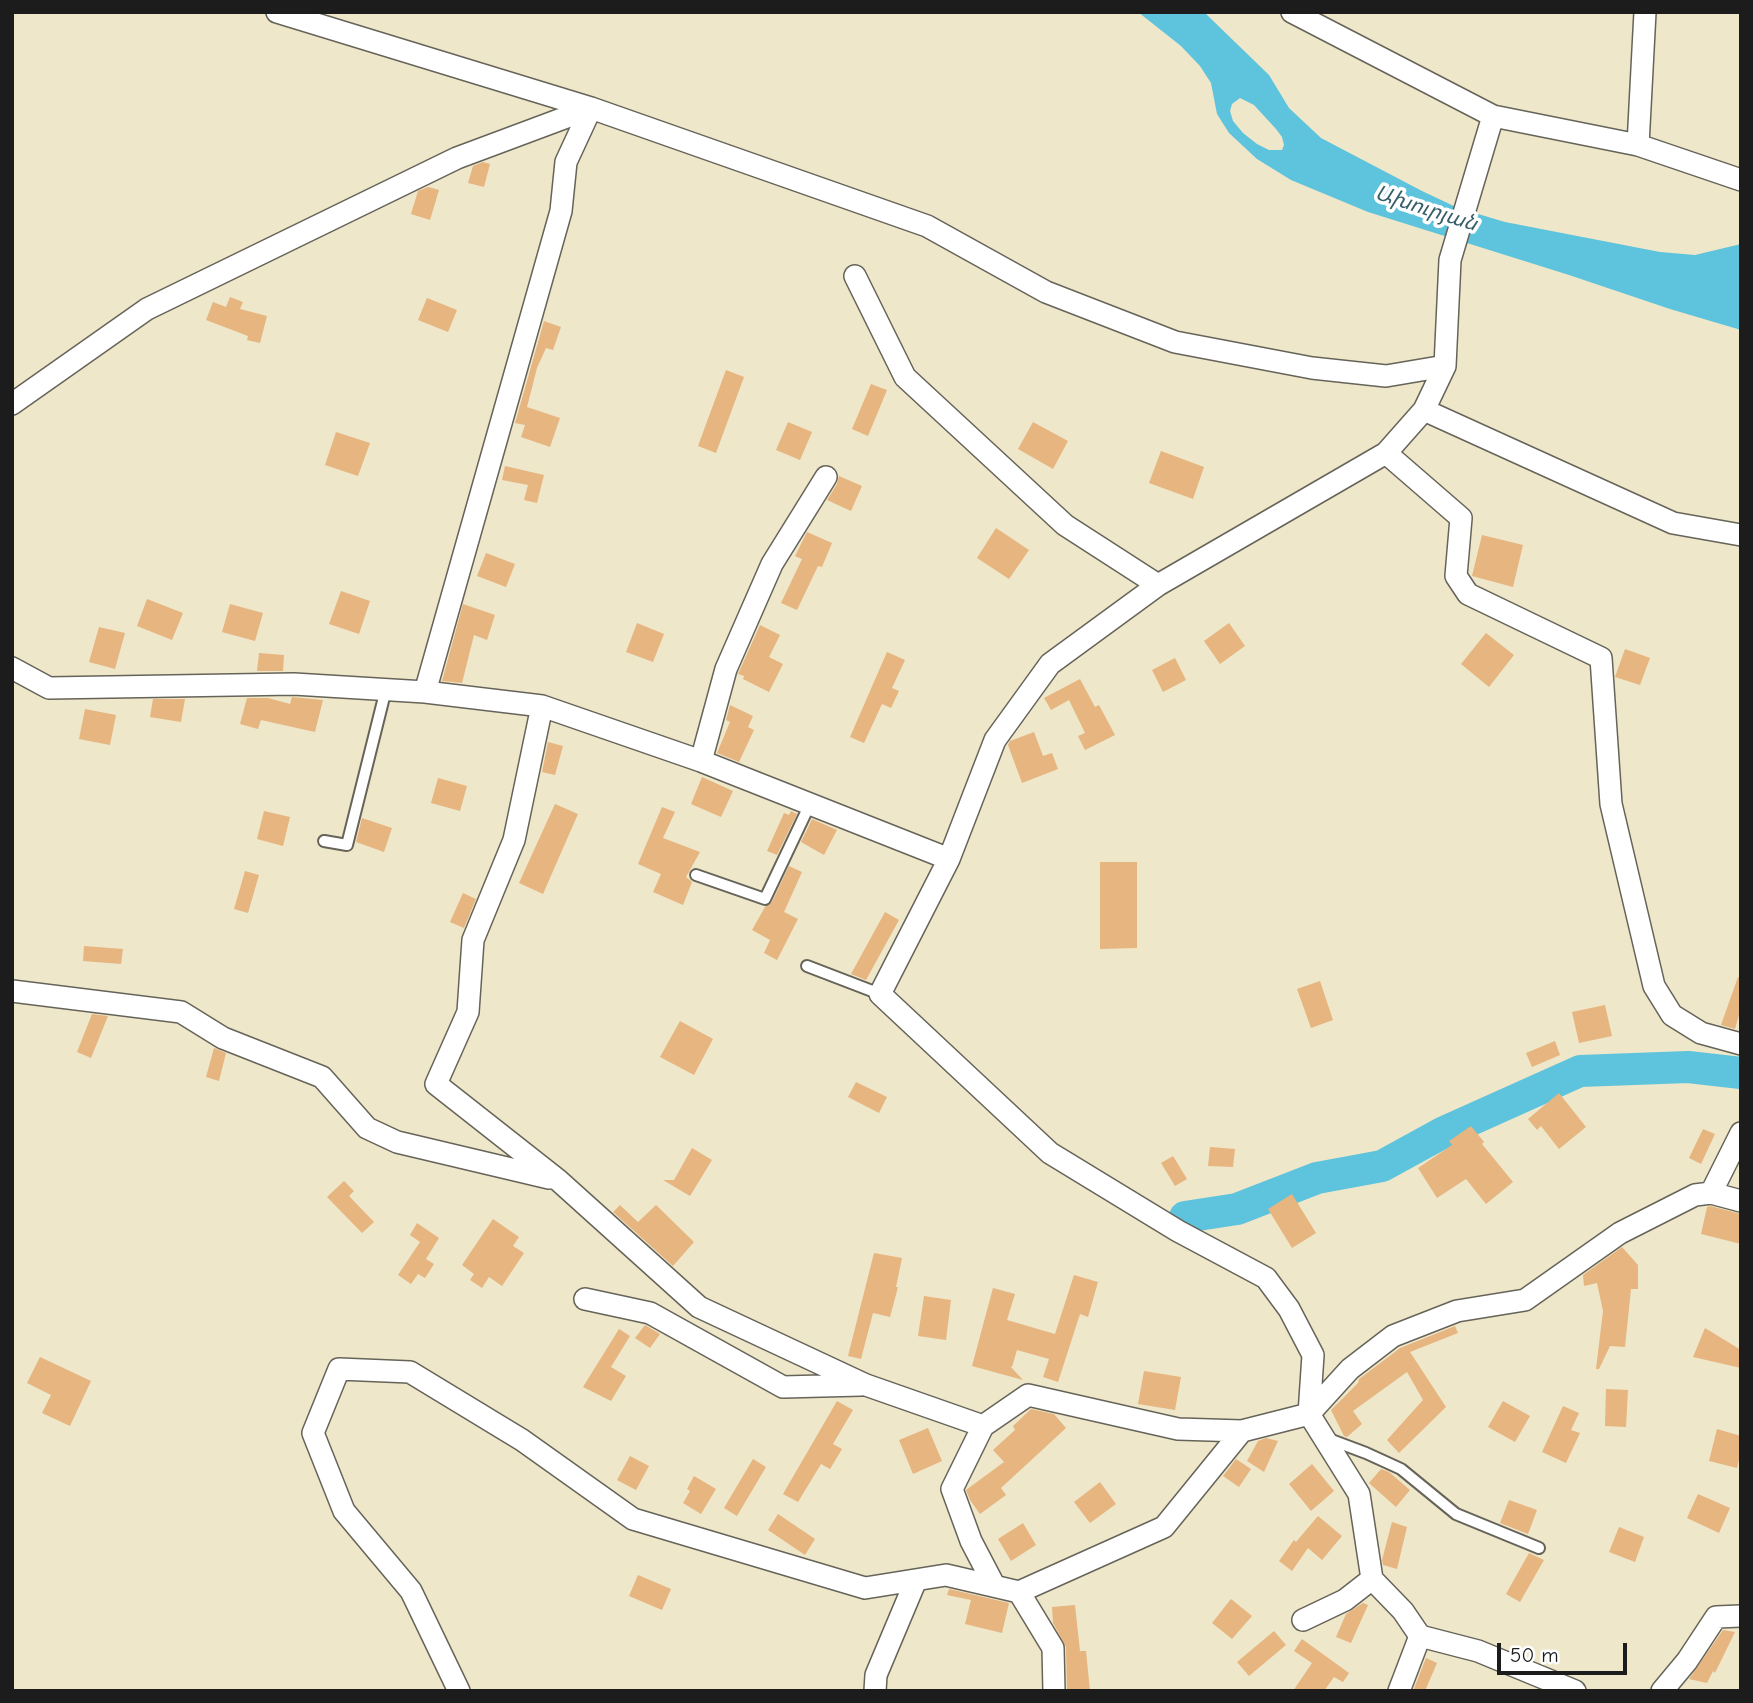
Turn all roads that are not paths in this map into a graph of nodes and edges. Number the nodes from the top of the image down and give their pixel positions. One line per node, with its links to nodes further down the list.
1 (277, 12): 4 (street)
2 (1292, 12): 5 (street)
3 (1645, 12): 6 (street)
4 (591, 108): 9 (street); 10 (street); 18 (street)
5 (1493, 116): 6 (street); 9 (street)
6 (1638, 145): 7 (street)
7 (1741, 180)
8 (855, 276): 15 (street)
9 (1445, 366): 11 (street)
10 (12, 404)
11 (1424, 410): 12 (street); 14 (street)
12 (1386, 453): 15 (street); 28 (street)
13 (826, 477): 20 (street)
14 (1741, 535)
15 (1158, 585): 23 (street)
16 (12, 668): 17 (street)
17 (386, 690): 18 (street); 22 (lane)
18 (425, 692): 19 (street)
19 (542, 706): 20 (street); 30 (street)
20 (701, 761): 21 (street)
21 (810, 804): 23 (street); 24 (lane)
22 (324, 841)
23 (948, 859): 27 (street)
24 (696, 875)
25 (807, 966): 27 (lane)
26 (12, 991): 30 (street)
27 (880, 994): 35 (street)
28 (1741, 1044)
29 (1741, 1133): 31 (street)
30 (558, 1180): 34 (street)
31 (1711, 1193): 32 (street); 35 (street)
32 (1741, 1201)
33 (585, 1299): 34 (street)
34 (866, 1385): 36 (street)
35 (1309, 1413): 37 (street); 38 (street)
36 (983, 1426): 37 (street); 42 (street)
37 (1241, 1431): 43 (street)
38 (1324, 1437): 39 (lane); 40 (street)
39 (1539, 1548)
40 (1372, 1579): 45 (street); 46 (street)
41 (916, 1580): 42 (street); 47 (street); 48 (street)
42 (994, 1585): 43 (street)
43 (1019, 1592): 49 (street)
44 (1741, 1616): 52 (street)
45 (1303, 1620)
46 (1420, 1636): 50 (street); 51 (street)
47 (459, 1691)
48 (875, 1691)
49 (1055, 1691)
50 (1399, 1691)
51 (1575, 1691)
52 (1662, 1691)

